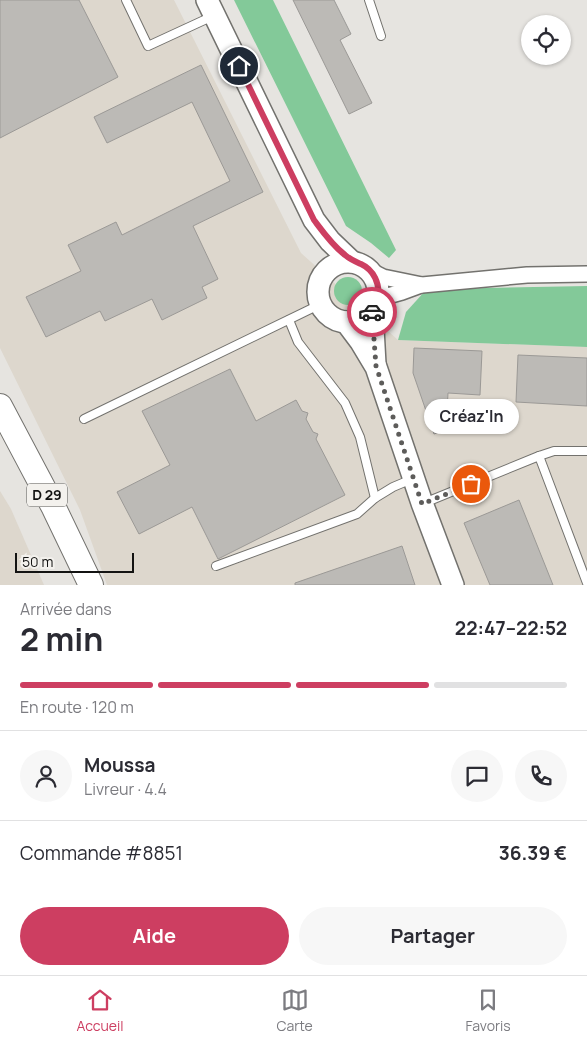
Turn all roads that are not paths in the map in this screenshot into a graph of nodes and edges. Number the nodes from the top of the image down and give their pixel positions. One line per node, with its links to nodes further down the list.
1 (126, 0): 3 (lane)
2 (369, 0): 4 (lane)
3 (211, 7): 5 (street)
4 (381, 36)
5 (314, 220): 6 (street); 7 (street)
6 (362, 266): 7 (street); 9 (street); 11 (street)
7 (324, 274): 10 (street)
8 (587, 274): 9 (street)
9 (422, 285): 11 (street)
10 (321, 304): 12 (lane); 13 (street)
11 (375, 305): 13 (street); 14 (street)
12 (289, 320): 16 (lane); 20 (lane)
13 (346, 322): 14 (street)
14 (376, 366): 19 (street)
15 (0, 406): 24 (main road, D 29)
16 (84, 419)
17 (587, 451): 18 (lane)
18 (539, 456): 21 (lane); 23 (lane)
19 (414, 479): 20 (lane); 21 (street)
20 (375, 498): 22 (lane)
21 (422, 504): 25 (street)
22 (216, 566)
23 (587, 583)
24 (91, 585)
25 (453, 585)

